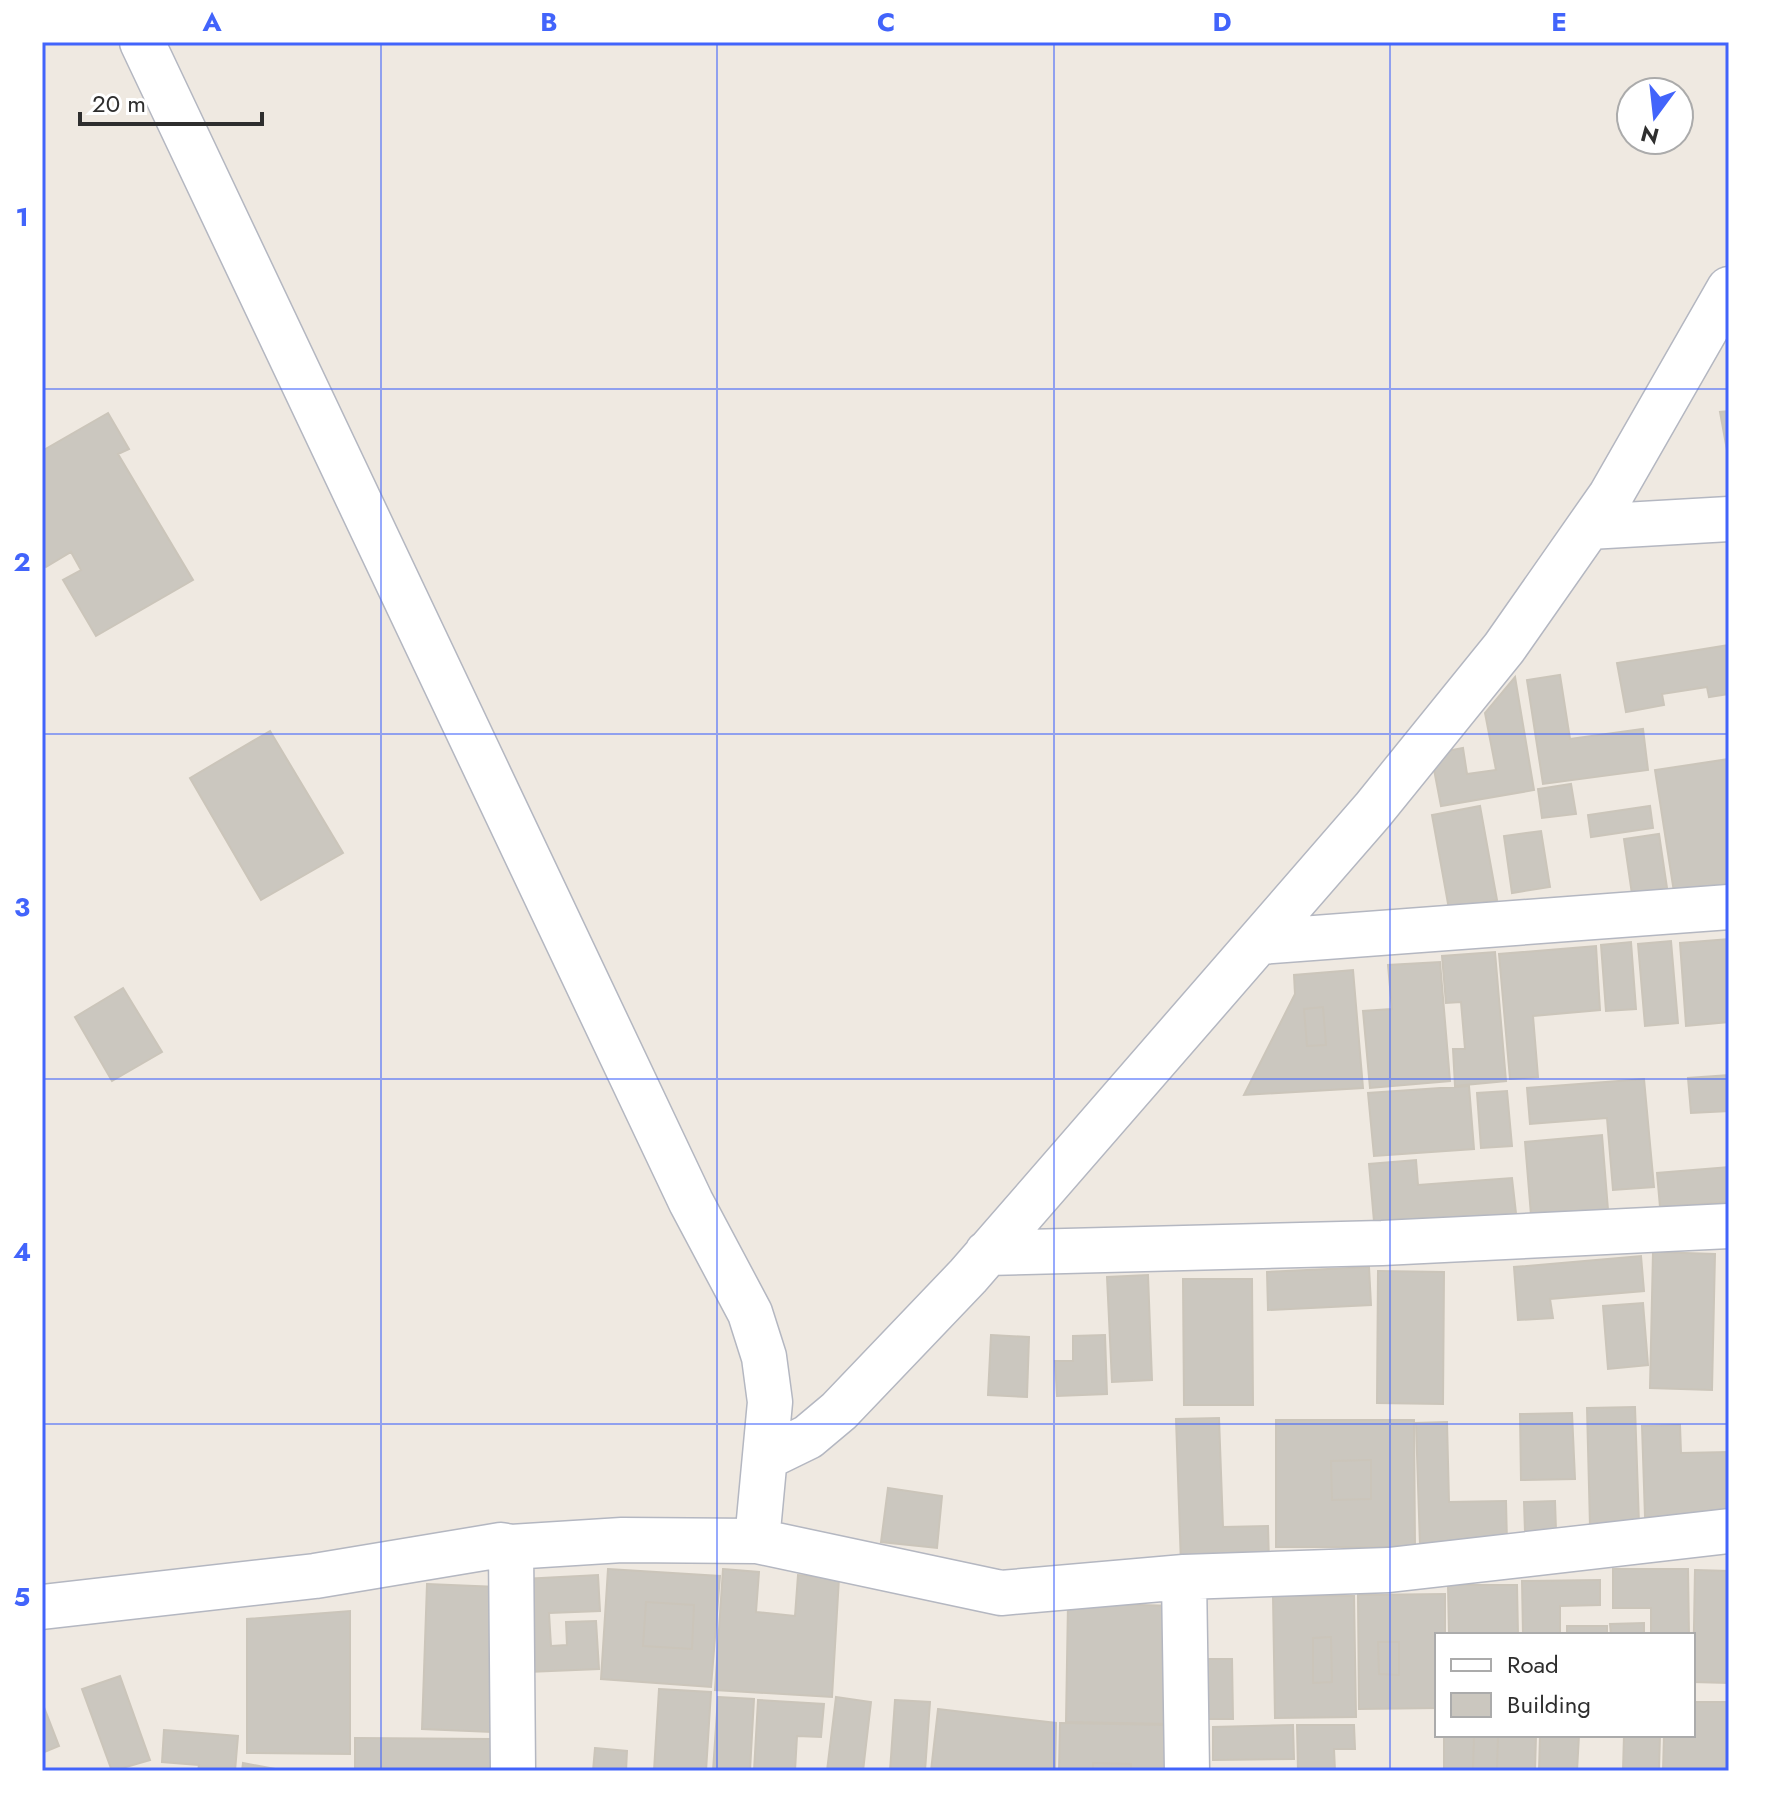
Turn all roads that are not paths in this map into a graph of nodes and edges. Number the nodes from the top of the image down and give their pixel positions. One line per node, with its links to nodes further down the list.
1 (142, 42): 9 (street)
2 (1729, 289): 4 (street)
3 (1729, 519): 4 (street)
4 (1589, 527): 6 (street)
5 (1729, 907): 6 (street)
6 (1260, 942): 8 (street)
7 (1729, 1226): 8 (street)
8 (987, 1253): 9 (street)
9 (765, 1458): 11 (street)
10 (1729, 1531): 13 (street)
11 (757, 1541): 12 (street); 13 (street)
12 (511, 1547): 14 (street); 15 (street)
13 (1184, 1577): 16 (street)
14 (42, 1607)
15 (513, 1771)
16 (1187, 1771)

